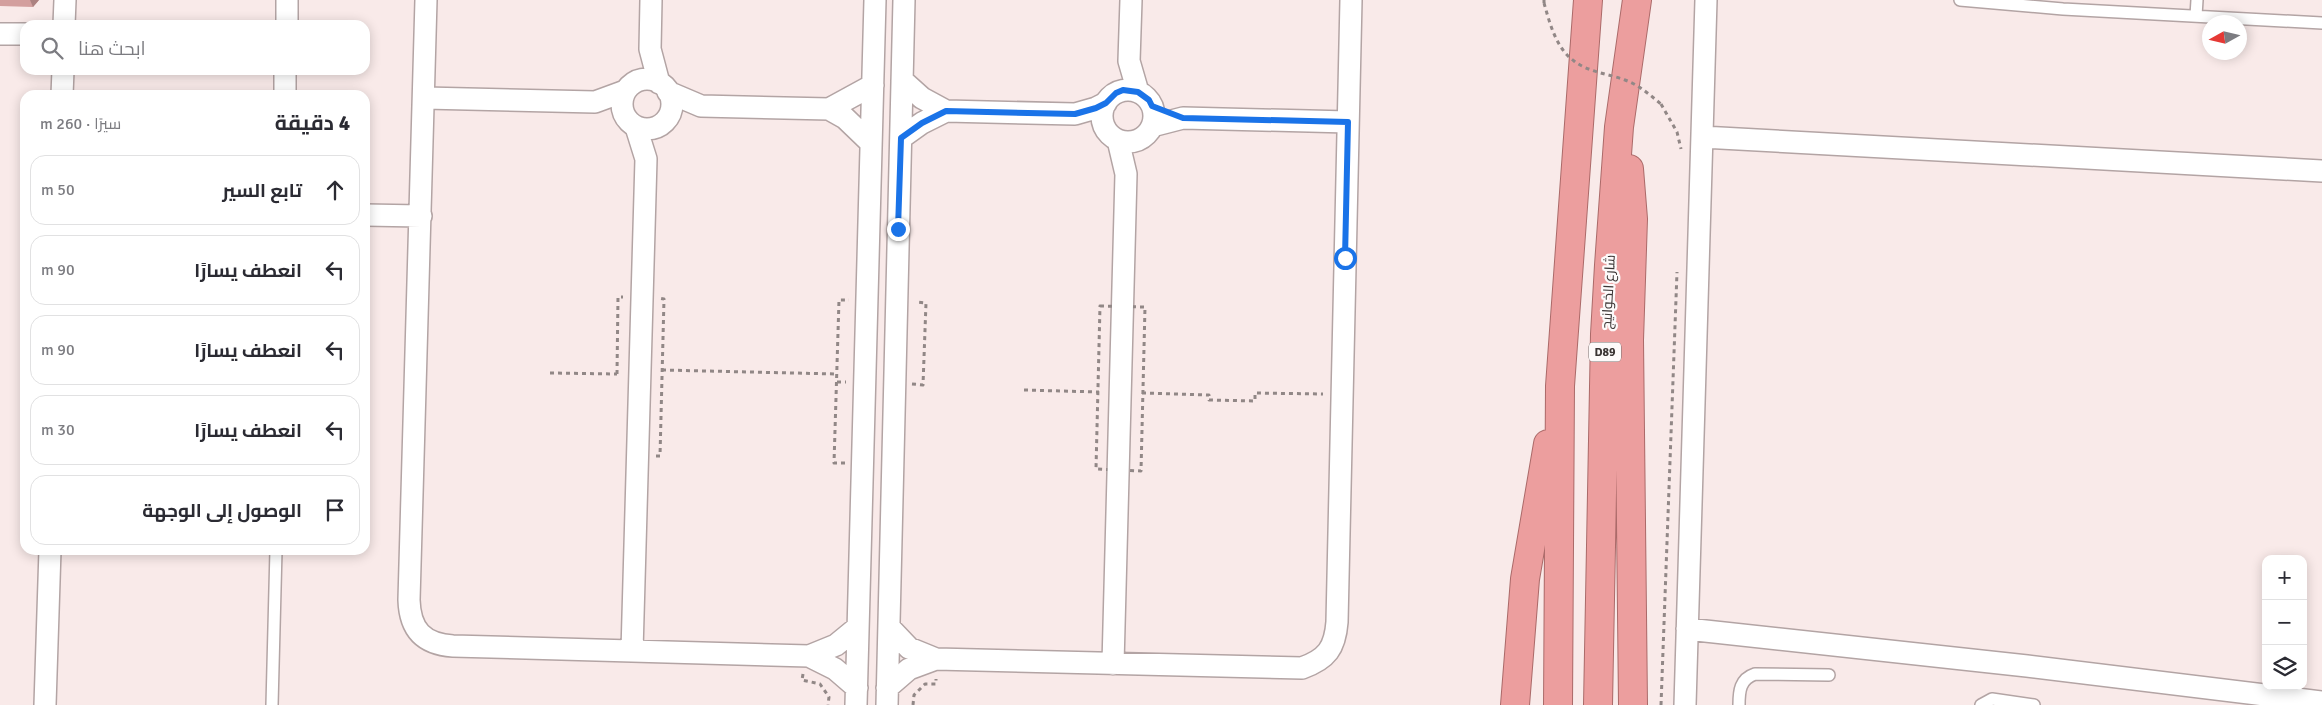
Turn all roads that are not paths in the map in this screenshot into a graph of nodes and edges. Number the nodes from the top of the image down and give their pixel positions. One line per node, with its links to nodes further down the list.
1 (65, 0): 16 (street)
2 (287, 0): 17 (street)
3 (426, 0): 31 (street)
4 (651, 0): 21 (street)
5 (876, 0): 26 (street)
6 (904, 0): 25 (street)
7 (1131, 0): 22 (street)
8 (1351, 0): 41 (street)
9 (1588, 0): 50 (highway)
10 (1637, 0): 42 (highway, شارع الخوانيج / D89)
11 (1706, 0): 43 (street)
12 (1960, 0): 14 (lane)
13 (2197, 0): 15 (lane)
14 (2063, 4): 15 (lane)
15 (2196, 16): 18 (lane)
16 (64, 20)
17 (287, 20)
18 (2322, 23)
19 (0, 34): 20 (street)
20 (20, 34)
21 (650, 49): 27 (street); 28 (street)
22 (1130, 61): 32 (street); 40 (street)
23 (63, 75): 29 (street)
24 (286, 75): 30 (street)
25 (902, 80): 36 (street); 44 (street)
26 (873, 85): 35 (street); 45 (street)
27 (630, 87): 28 (street); 33 (street); 38 (street)
28 (663, 87): 34 (street); 39 (street)
29 (62, 90)
30 (285, 90)
31 (425, 98): 33 (street); 49 (street)
32 (1111, 98): 37 (street); 40 (street); 40 (street)
33 (595, 102): 38 (street)
34 (701, 106): 35 (street); 39 (street)
35 (830, 109): 45 (street)
36 (946, 111): 37 (street); 44 (street)
37 (1075, 114): 40 (street)
38 (630, 121): 39 (street); 46 (street)
39 (664, 122): 46 (street)
40 (1134, 122): 41 (street); 59 (street)
41 (1348, 122): 59 (street)
42 (1619, 127): 68 (highway, شارع الخوانيج / D89); 69 (highway)
43 (1702, 137): 47 (street); 55 (street)
44 (901, 138): 54 (street)
45 (871, 143): 53 (street)
46 (646, 159): 56 (street)
47 (2322, 171)
48 (370, 215): 49 (street)
49 (421, 216): 56 (street)
50 (1560, 386): 66 (highway); 67 (highway)
51 (50, 555): 64 (street)
52 (276, 555): 65 (lane)
53 (858, 627): 57 (street); 61 (street)
54 (889, 627): 58 (street); 62 (street)
55 (1688, 629): 63 (street); 70 (street)
56 (632, 651): 57 (street)
57 (808, 656): 61 (street)
58 (936, 659): 59 (street); 62 (street)
59 (1113, 664)
60 (1828, 675): 71 (lane)
61 (856, 696)
62 (887, 696)
63 (2322, 702)
64 (46, 705)
65 (272, 705)
66 (1515, 705)
67 (1558, 705)
68 (1598, 705)
69 (1633, 705)
70 (1685, 705)
71 (1739, 705)
72 (1981, 705): 73 (lane)
73 (2034, 705)

